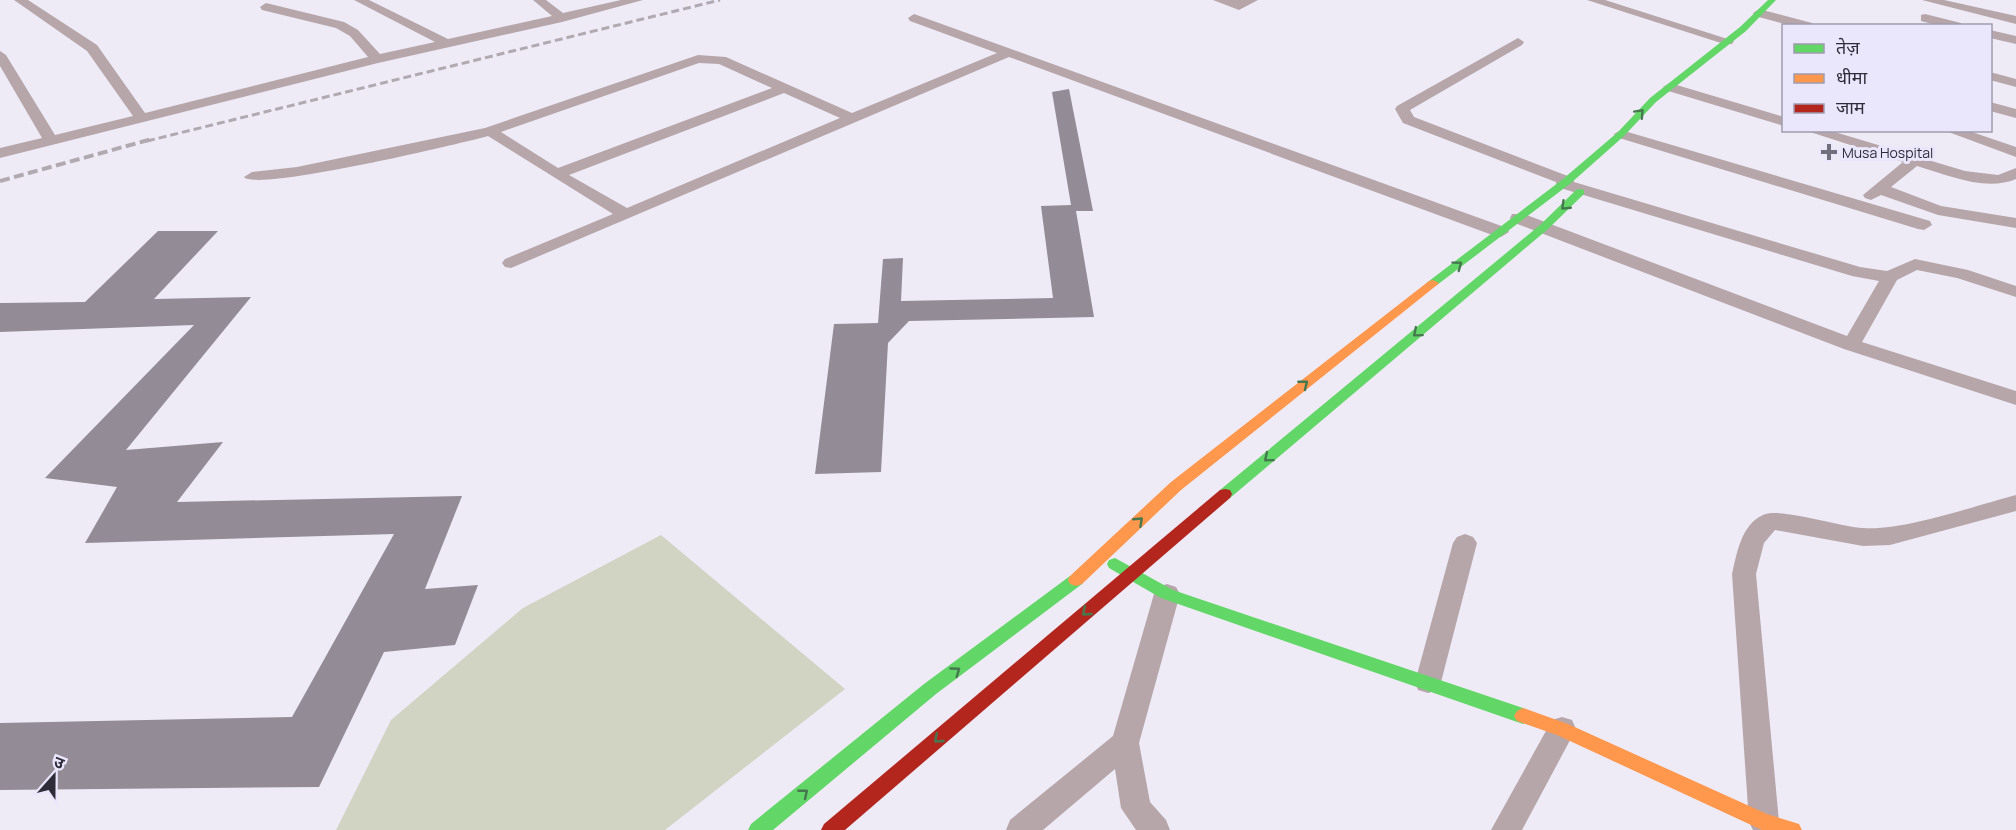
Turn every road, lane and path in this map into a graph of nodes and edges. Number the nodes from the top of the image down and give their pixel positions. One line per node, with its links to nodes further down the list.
1 (14, 0): 37 (street)
2 (360, 0): 23 (street)
3 (539, 0): 13 (street)
4 (637, 0): 13 (street)
5 (1219, 0): 6 (street)
6 (1252, 0)
7 (1593, 0): 21 (street)
8 (1928, 0): 16 (street)
9 (1765, 4): 12 (street); 21 (main road)
10 (1790, 6): 12 (main road)
11 (266, 7): 26 (street)
12 (1778, 17): 17 (street); 27 (main road)
13 (561, 18): 23 (street)
14 (914, 18): 24 (street)
15 (1925, 18): 18 (street)
16 (2016, 20)
17 (1801, 24)
18 (1949, 24)
19 (1992, 34): 20 (street)
20 (2016, 40)
21 (1728, 41): 31 (main road)
22 (1518, 42): 54 (street)
23 (448, 44): 26 (street)
24 (1009, 52): 38 (street); 63 (street)
25 (0, 55): 45 (street)
26 (377, 59): 37 (street)
27 (1722, 64)
28 (1705, 78): 33 (main road)
29 (1993, 79): 30 (street)
30 (2016, 84)
31 (1670, 87): 33 (street); 43 (main road, one-way to 31)
32 (782, 89): 38 (street); 40 (street); 51 (street)
33 (1688, 92): 34 (main road); 39 (street)
34 (1670, 104)
35 (1992, 107): 36 (street)
36 (2016, 114)
37 (141, 117): 45 (street)
38 (851, 118): 58 (street)
39 (1782, 121)
40 (490, 131): 51 (street); 53 (street)
41 (1817, 132): 49 (street)
42 (1956, 132): 46 (street)
43 (1621, 134): 44 (street); 54 (main road)
44 (1643, 134): 48 (main road); 57 (street)
45 (51, 140): 47 (street)
46 (2016, 152)
47 (0, 153)
48 (1623, 153)
49 (1913, 162): 50 (street); 55 (street)
50 (2016, 173)
51 (556, 174): 58 (street)
52 (1599, 175): 56 (main road)
53 (252, 177)
54 (1565, 182): 56 (street); 59 (main road)
55 (1878, 188): 57 (street); 60 (street)
56 (1582, 189): 62 (main road, one-way to 62); 65 (street)
57 (1861, 205): 61 (street)
58 (625, 214): 64 (street)
59 (1518, 218): 62 (street); 63 (main road)
60 (2016, 223)
61 (1924, 225)
62 (1544, 227): 67 (street); 72 (main road, one-way to 72)
63 (1501, 232): 71 (main road, one-way to 63)
64 (511, 262)
65 (1890, 277): 66 (street); 67 (street)
66 (2016, 291)
67 (1851, 345): 68 (street)
68 (2016, 398)
69 (2016, 503): 77 (street)
70 (1465, 543): 74 (street)
71 (1102, 556): 72 (main road); 78 (main road, one-way to 71)
72 (1130, 574): 73 (main road); 79 (main road, one-way to 79)
73 (1167, 594): 74 (main road); 76 (street)
74 (1428, 682): 75 (main road)
75 (1562, 729): 77 (main road); 82 (street)
76 (1125, 743): 80 (street); 81 (street)
77 (1764, 822): 83 (main road)
78 (758, 830)
79 (831, 830)
80 (1021, 830)
81 (1155, 830)
82 (1506, 830)
83 (1792, 830)

